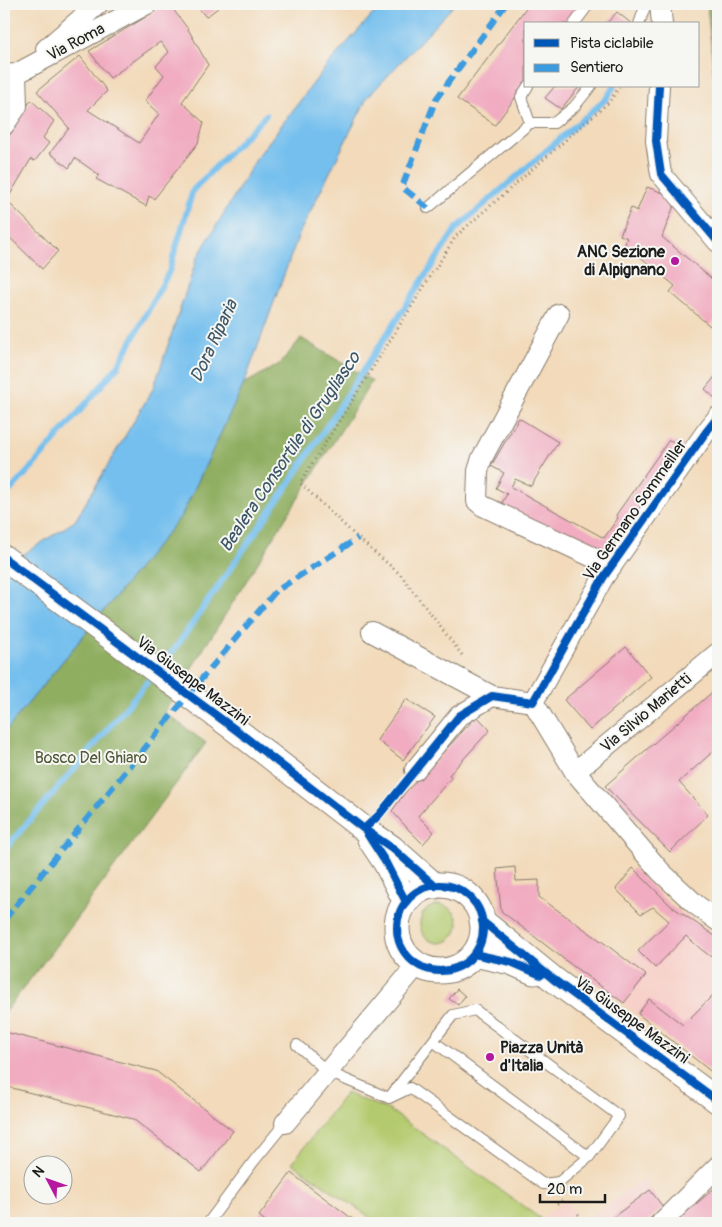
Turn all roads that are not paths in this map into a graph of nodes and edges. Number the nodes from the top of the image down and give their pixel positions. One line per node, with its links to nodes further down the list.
1 (98, 4): 9 (street)
2 (147, 4): 9 (street, Via Roma)
3 (588, 4): 6 (lane)
4 (646, 4): 7 (lane)
5 (660, 4): 8 (street)
6 (575, 22)
7 (640, 22)
8 (662, 22)
9 (10, 75): 14 (street)
10 (527, 88): 13 (lane)
11 (589, 88): 13 (lane)
12 (659, 88): 16 (street)
13 (530, 123): 15 (lane)
14 (4, 126)
15 (428, 208)
16 (718, 242)
17 (559, 314): 20 (street, Via Germano Sommeiller)
18 (718, 417): 20 (street, Via Germano Sommeiller)
19 (4, 558): 27 (street, Via Giuseppe Mazzini)
20 (612, 566): 24 (street, Via Germano Sommeiller)
21 (372, 632): 23 (street)
22 (718, 653): 26 (street, Via Silvio Marietti)
23 (492, 696): 24 (street); 25 (street)
24 (533, 702): 26 (street)
25 (415, 770)
26 (575, 772): 31 (street)
27 (372, 822): 28 (street, Via Giuseppe Mazzini); 29 (street, Via Giuseppe Mazzini)
28 (435, 886): 29 (street); 30 (street, Via Giuseppe Mazzini)
29 (406, 902): 33 (street)
30 (482, 920): 32 (street); 34 (street, Via Giuseppe Mazzini)
31 (718, 921)
32 (474, 954): 33 (street); 34 (street, Via Giuseppe Mazzini)
33 (417, 965): 37 (street)
34 (553, 979): 39 (street, Via Giuseppe Mazzini)
35 (433, 1041): 38 (lane); 41 (lane); 41 (lane)
36 (297, 1046): 37 (lane)
37 (328, 1072): 38 (lane); 40 (street)
38 (389, 1098): 41 (lane)
39 (718, 1101)
40 (285, 1123): 43 (lane)
41 (589, 1157)
42 (718, 1166): 44 (street)
43 (208, 1223)
44 (661, 1223)

